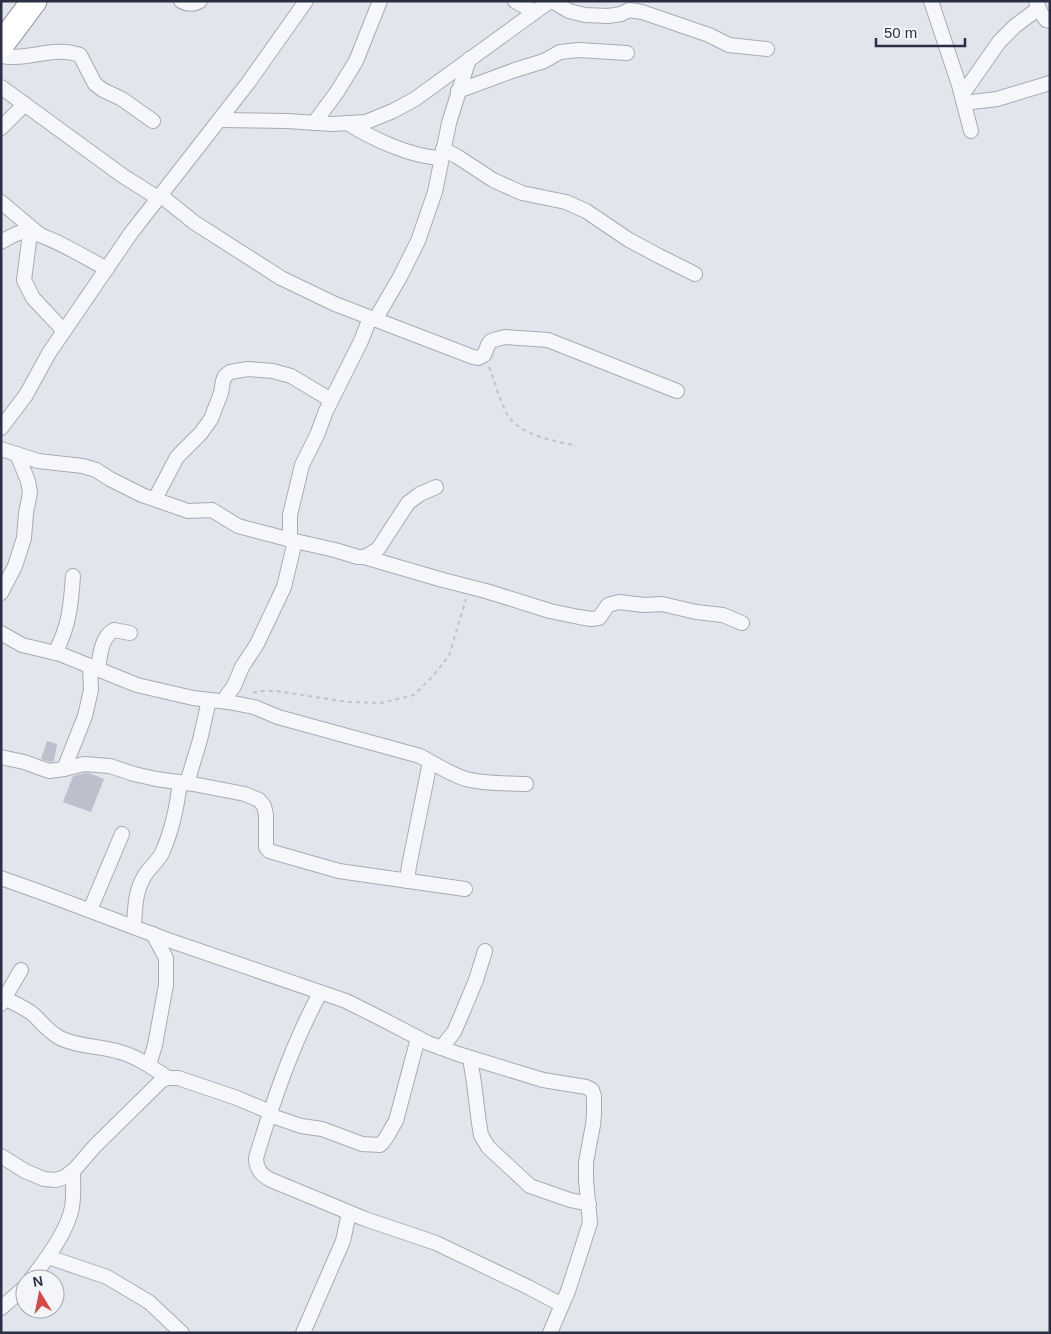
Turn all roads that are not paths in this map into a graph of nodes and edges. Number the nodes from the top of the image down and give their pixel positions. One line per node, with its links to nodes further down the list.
1 (34, 1): 13 (highway)
2 (182, 1): 3 (street)
3 (200, 1)
4 (306, 1): 23 (street)
5 (380, 1): 25 (street)
6 (515, 1): 11 (street)
7 (551, 1): 10 (street); 11 (street)
8 (931, 1): 21 (street)
9 (1038, 5): 12 (street); 21 (street)
10 (633, 6): 14 (street)
11 (535, 12): 17 (street)
12 (1050, 21)
13 (1, 45)
14 (767, 49)
15 (627, 53): 20 (street)
16 (1, 56): 24 (street)
17 (469, 59): 20 (street); 26 (street)
18 (1050, 83): 21 (street)
19 (1, 87): 22 (street)
20 (458, 91): 29 (street)
21 (963, 99): 28 (street)
22 (25, 104): 27 (street); 30 (street)
23 (220, 120): 25 (street); 30 (street)
24 (153, 121)
25 (314, 123): 26 (street)
26 (346, 123): 29 (street)
27 (1, 128)
28 (971, 131)
29 (442, 153): 35 (street); 36 (street)
30 (159, 196): 34 (street); 36 (street)
31 (1, 202): 32 (street)
32 (35, 234): 33 (street); 34 (street); 37 (street)
33 (1, 242)
34 (107, 269): 37 (street)
35 (695, 274)
36 (372, 319): 38 (street); 39 (street)
37 (64, 331): 40 (street)
38 (677, 391)
39 (331, 400): 44 (street); 45 (street)
40 (1, 428)
41 (1, 449): 42 (street)
42 (17, 454): 44 (street); 48 (street)
43 (436, 487): 46 (street)
44 (156, 500): 45 (street)
45 (293, 541): 46 (street); 54 (street)
46 (364, 557): 49 (street)
47 (73, 576): 52 (street)
48 (1, 593)
49 (742, 624)
50 (1, 632): 52 (street)
51 (130, 633): 53 (street)
52 (55, 653): 53 (street)
53 (94, 668): 54 (street); 57 (street)
54 (216, 700): 56 (street); 58 (street)
55 (1, 757): 57 (street)
56 (430, 762): 59 (street); 62 (street)
57 (64, 769): 58 (street)
58 (184, 783): 62 (street); 65 (street)
59 (526, 784)
60 (122, 834): 64 (street)
61 (1, 878): 64 (street)
62 (407, 881): 63 (street)
63 (465, 889)
64 (90, 910): 65 (street)
65 (134, 927): 66 (street)
66 (153, 934): 69 (street); 74 (street)
67 (485, 951): 72 (street)
68 (21, 970): 70 (street)
69 (320, 992): 71 (street); 76 (street)
70 (3, 1001): 74 (street)
71 (418, 1038): 72 (street); 76 (street)
72 (441, 1048): 73 (street)
73 (470, 1058): 79 (street); 79 (street)
74 (149, 1065): 75 (street)
75 (168, 1078): 76 (street); 78 (street)
76 (269, 1113): 80 (street)
77 (1, 1156): 78 (street)
78 (73, 1171): 81 (street)
79 (589, 1204): 84 (street)
80 (349, 1213): 84 (street); 87 (street)
81 (48, 1257): 82 (street); 86 (street)
82 (39, 1269)
83 (15, 1296): 85 (street)
84 (562, 1305): 88 (street)
85 (1, 1308)
86 (182, 1333)
87 (303, 1333)
88 (550, 1333)

